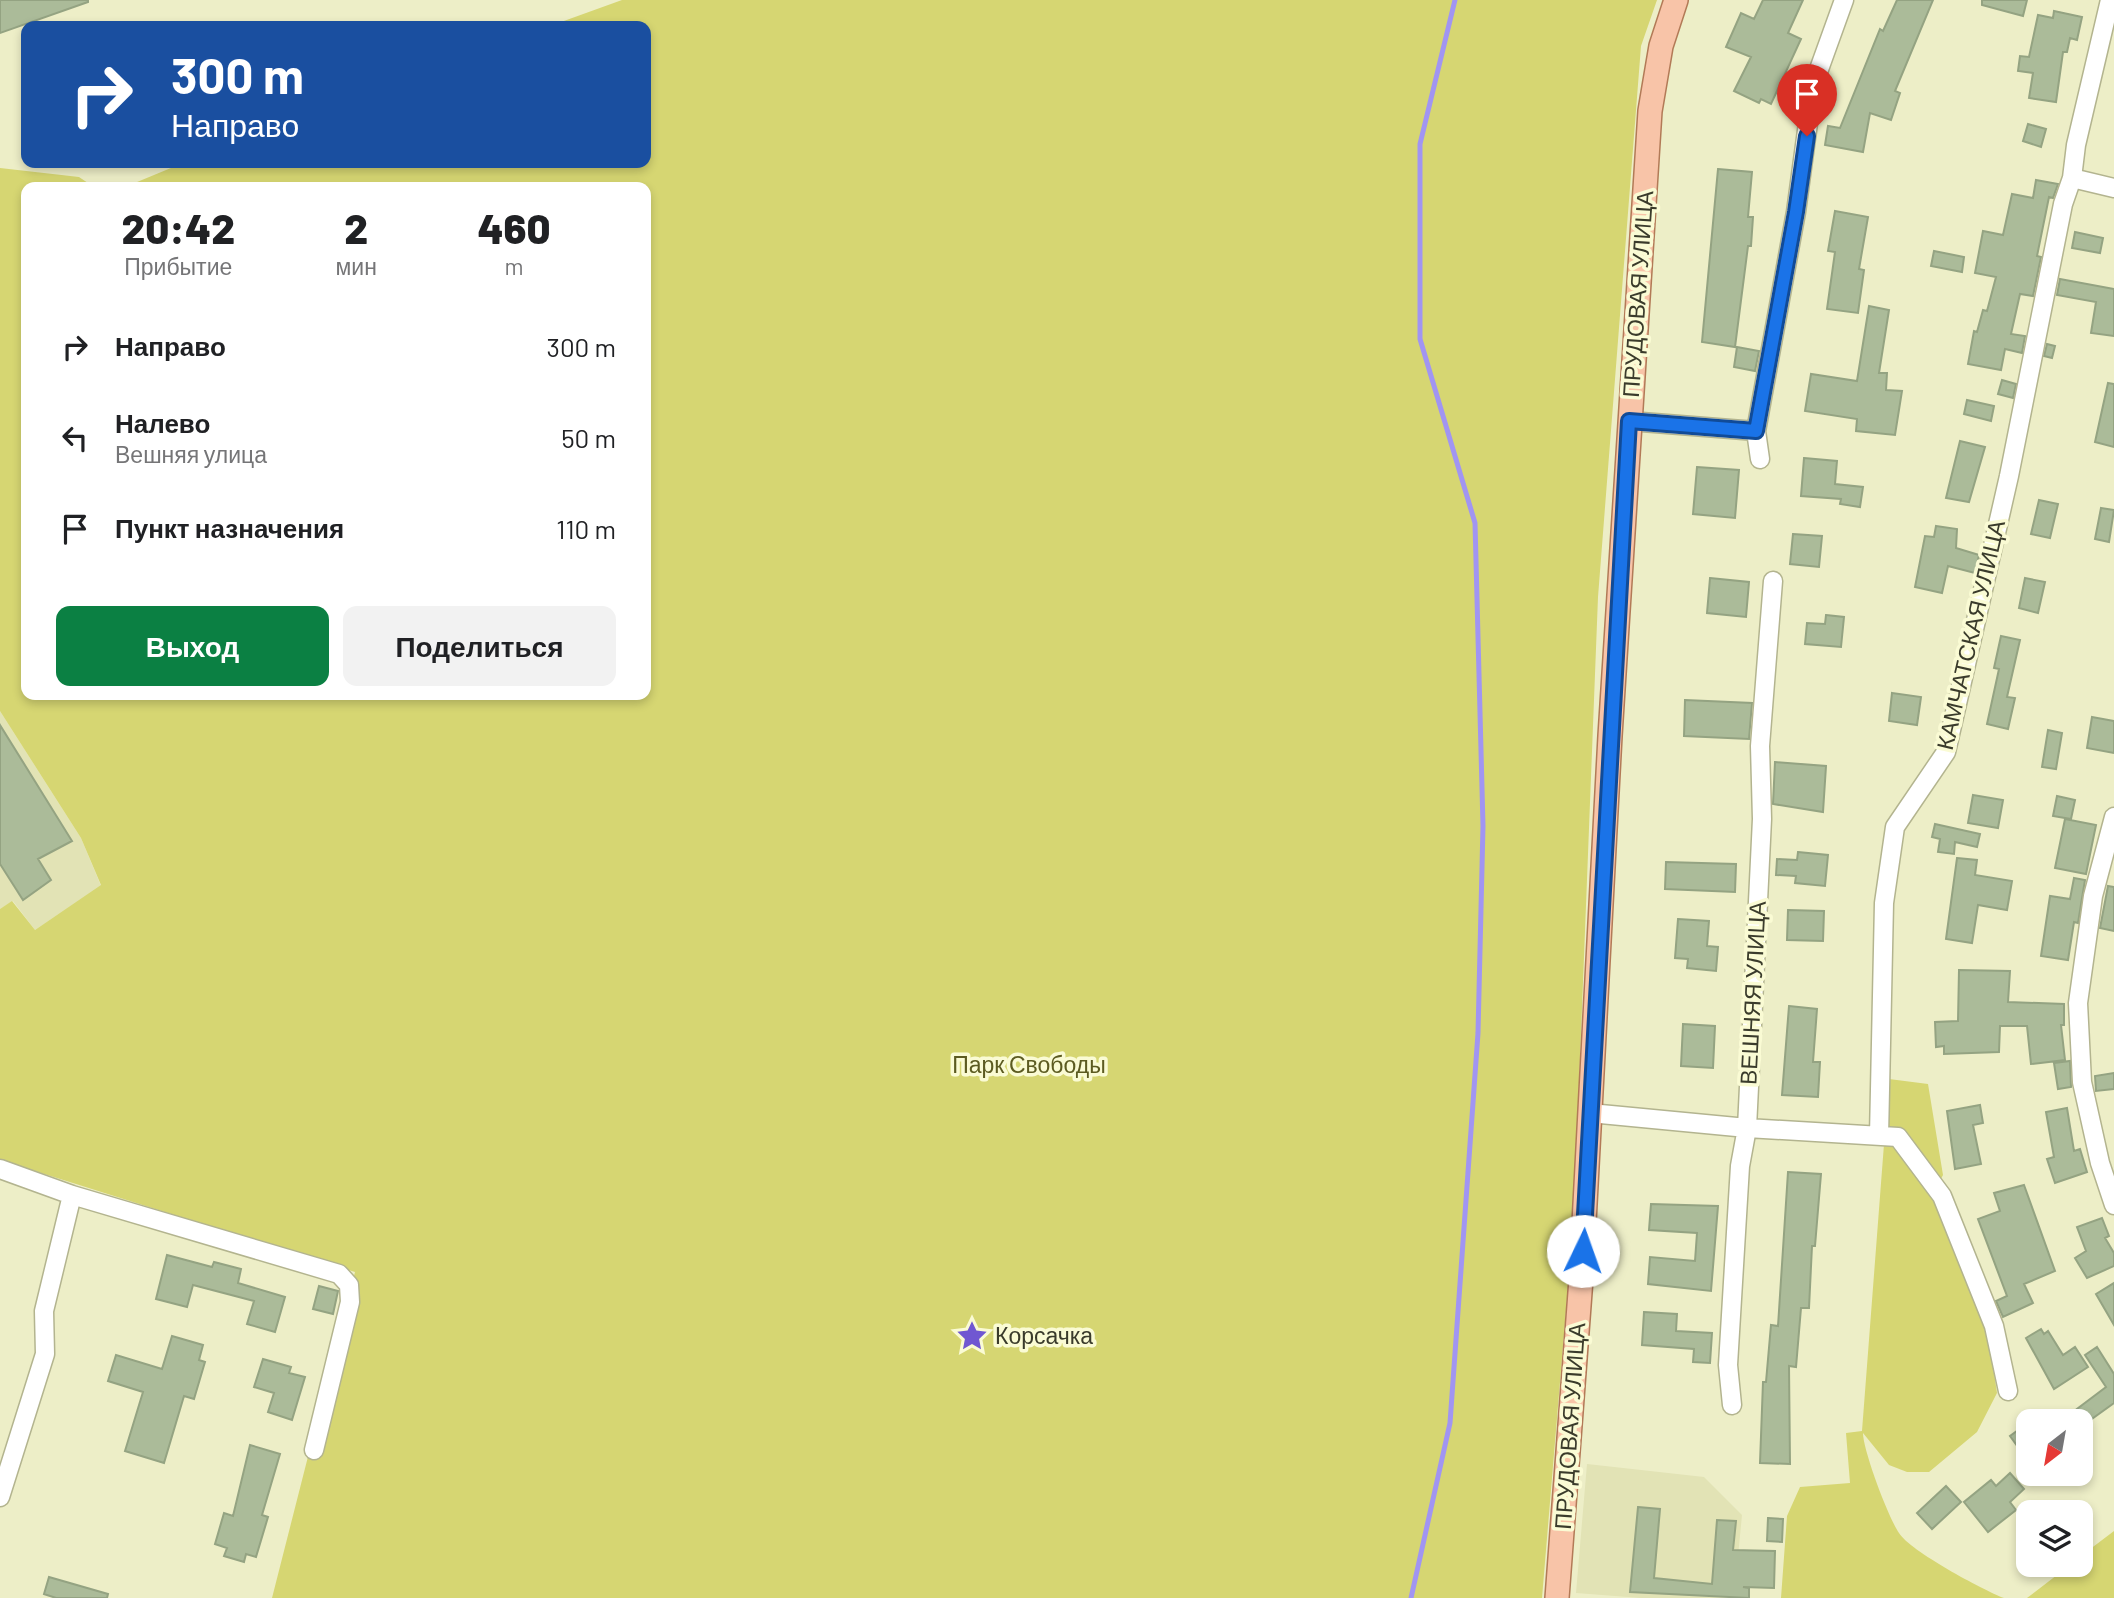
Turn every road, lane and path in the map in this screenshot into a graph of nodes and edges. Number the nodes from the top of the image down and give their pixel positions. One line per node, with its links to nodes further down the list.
1 (1676, 0): 6 (main road, ПРУДОВАЯ УЛИЦА)
2 (1844, 0): 7 (street)
3 (2110, 0): 4 (street, КАМЧАТСКАЯ УЛИЦА)
4 (2072, 178): 5 (street); 13 (street, КАМЧАТСКАЯ УЛИЦА)
5 (2114, 188)
6 (1629, 421): 7 (street); 11 (main road, ПРУДОВАЯ УЛИЦА)
7 (1756, 431): 8 (street)
8 (1759, 459)
9 (1773, 581): 12 (street, ВЕШНЯЯ УЛИЦА)
10 (2114, 817): 16 (street)
11 (1590, 1113): 12 (street); 21 (main road, ПРУДОВАЯ УЛИЦА)
12 (1746, 1128): 13 (street); 18 (street, ВЕШНЯЯ УЛИЦА)
13 (1879, 1136): 17 (street)
14 (0, 1169): 15 (street)
15 (72, 1195): 19 (street); 20 (street)
16 (2114, 1205)
17 (2008, 1391)
18 (1732, 1405)
19 (314, 1450)
20 (0, 1497)
21 (1557, 1598)

